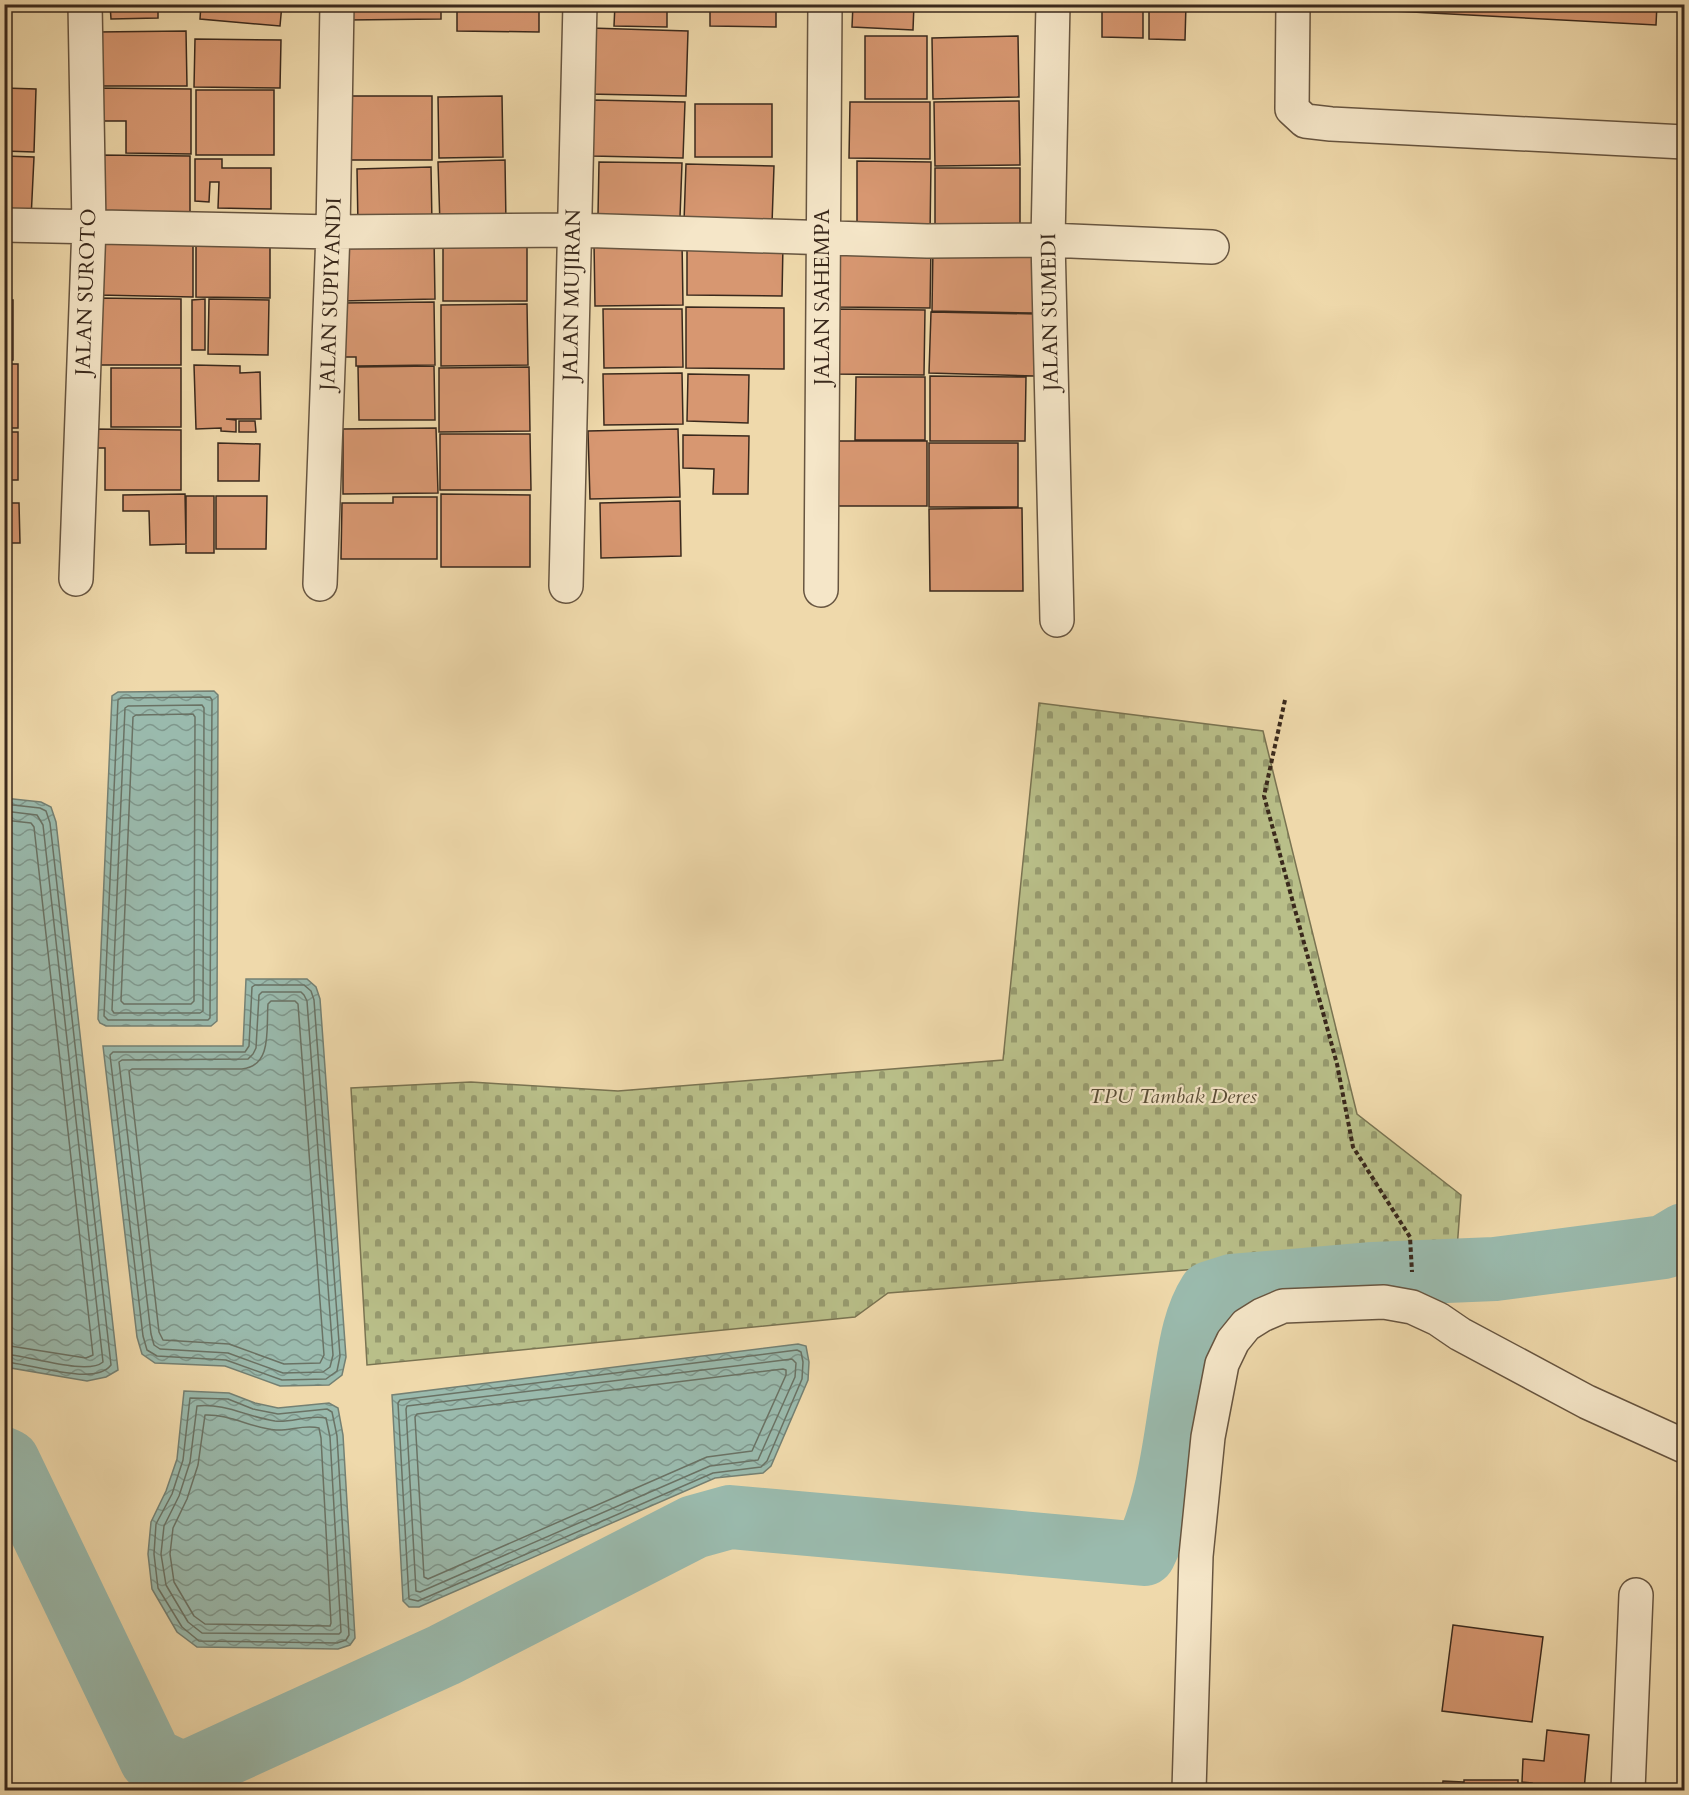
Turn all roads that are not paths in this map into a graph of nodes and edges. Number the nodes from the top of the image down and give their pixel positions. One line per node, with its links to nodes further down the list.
1 (85, 4): 9 (street, JALAN SUROTO)
2 (337, 4): 11 (street, JALAN SUPIYANDI)
3 (580, 4): 10 (street, JALAN MUJIRAN)
4 (825, 4): 12 (street, JALAN SAHEMPA)
5 (1053, 4): 13 (street, JALAN SUMEDI)
6 (1293, 4): 7 (street)
7 (1684, 142)
8 (4, 225): 9 (street)
9 (89, 226): 11 (street); 15 (street, JALAN SUROTO)
10 (574, 230): 11 (street); 12 (street); 17 (street, JALAN MUJIRAN)
11 (333, 232): 16 (street, JALAN SUPIYANDI)
12 (822, 237): 13 (street); 18 (street, JALAN SAHEMPA)
13 (1048, 240): 14 (street); 19 (street, JALAN SUMEDI)
14 (1212, 247)
15 (76, 579)
16 (321, 584)
17 (566, 586)
18 (821, 590)
19 (1057, 620)
20 (1684, 1446): 22 (street)
21 (1636, 1595): 23 (street)
22 (1189, 1791)
23 (1628, 1791)

